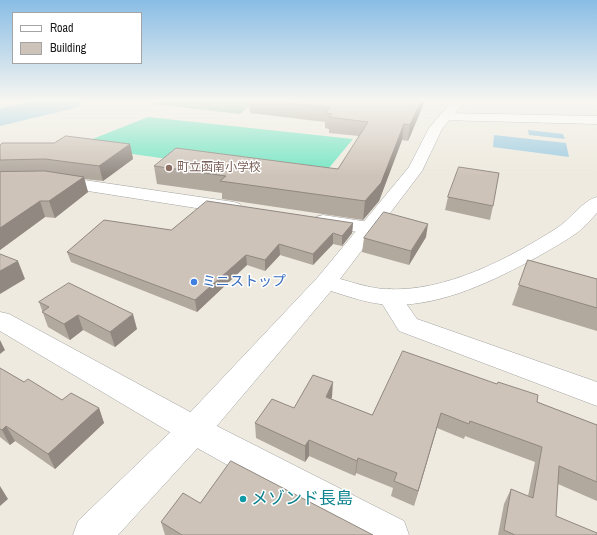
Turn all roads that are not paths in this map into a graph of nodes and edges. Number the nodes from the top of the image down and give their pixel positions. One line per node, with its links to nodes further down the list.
1 (438, 126): 6 (street)
2 (0, 181): 4 (street)
3 (597, 202): 8 (street)
4 (253, 210)
5 (307, 219): 6 (street)
6 (369, 228): 7 (street)
7 (326, 282): 8 (street); 11 (street)
8 (390, 297): 10 (street)
9 (0, 320): 11 (street)
10 (597, 394)
11 (194, 430): 12 (street); 13 (street)
12 (92, 535)
13 (390, 535)

